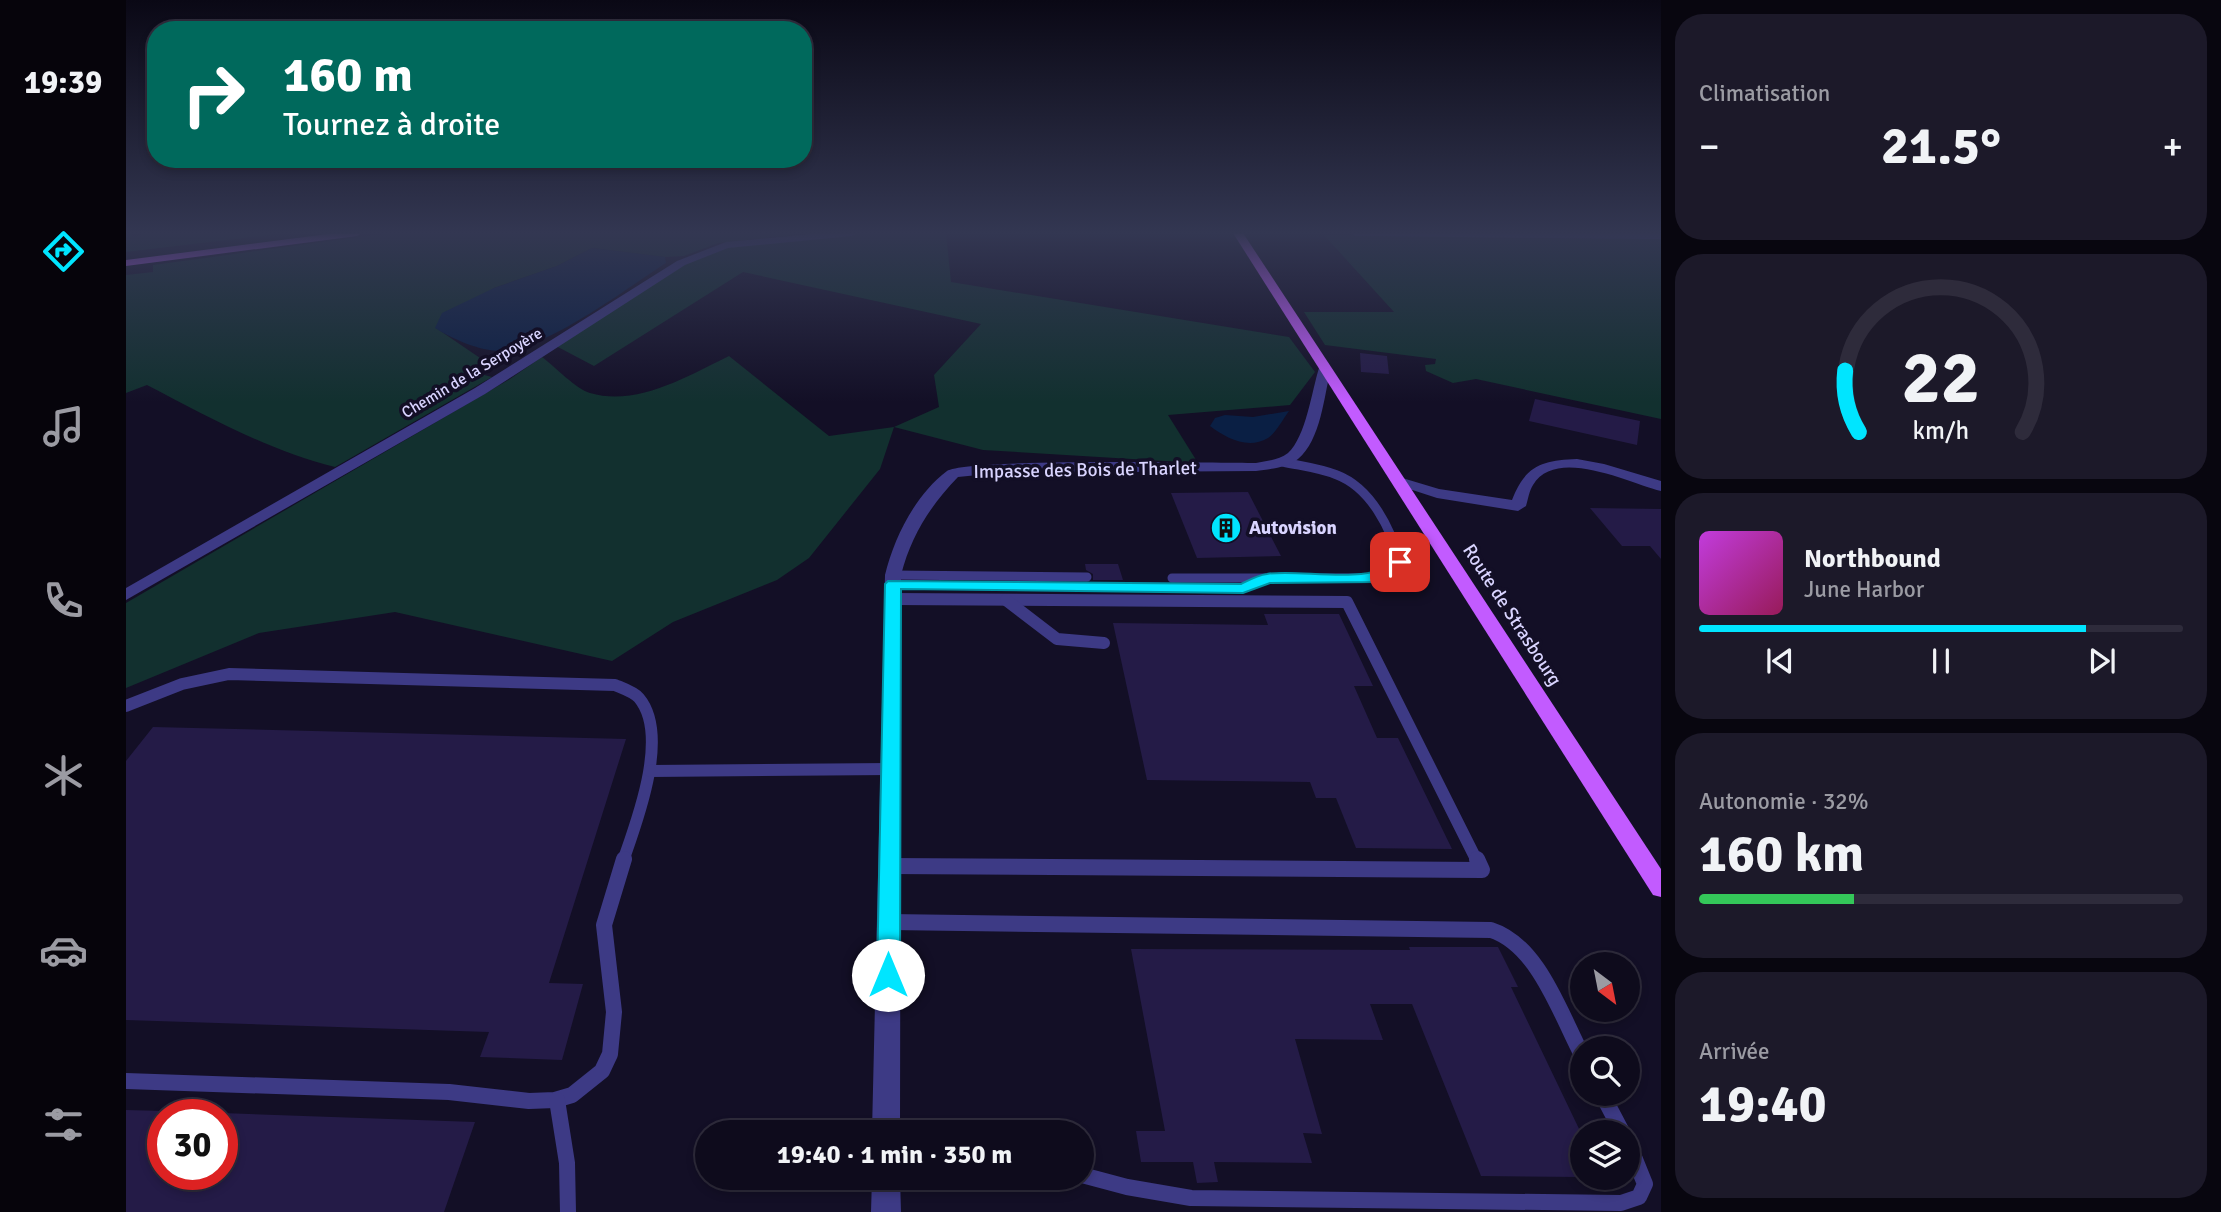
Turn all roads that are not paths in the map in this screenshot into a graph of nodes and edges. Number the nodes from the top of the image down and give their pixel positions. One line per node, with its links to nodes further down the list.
1 (639, 290): 11 (street, Chemin de la Serpoyère)
2 (1274, 290): 3 (main road, Route de Strasbourg)
3 (1325, 368): 4 (street); 5 (main road, Route de Strasbourg)
4 (1283, 462): 9 (lane); 10 (street, Impasse des Bois de Tharlet)
5 (1399, 481): 6 (street); 18 (main road, Route de Strasbourg)
6 (1661, 486)
7 (1087, 577): 10 (lane)
8 (1172, 578): 9 (lane)
9 (1268, 578): 10 (lane)
10 (893, 586): 12 (lane); 15 (street, Impasse des Bois de Tharlet)
11 (126, 595)
12 (1006, 600): 13 (lane); 17 (lane)
13 (1104, 643)
14 (126, 706): 16 (lane)
15 (891, 769): 16 (lane); 17 (street, Impasse des Bois de Tharlet)
16 (650, 771): 22 (lane)
17 (889, 866): 19 (street, Impasse des Bois de Tharlet)
18 (1661, 888)
19 (889, 922): 20 (lane); 23 (street, Impasse des Bois de Tharlet)
20 (1572, 1036)
21 (126, 1081): 22 (lane)
22 (557, 1100): 27 (lane)
23 (886, 1120)
24 (1640, 1167): 25 (lane)
25 (1094, 1178)
26 (886, 1190): 28 (street)
27 (568, 1212)
28 (886, 1212)

